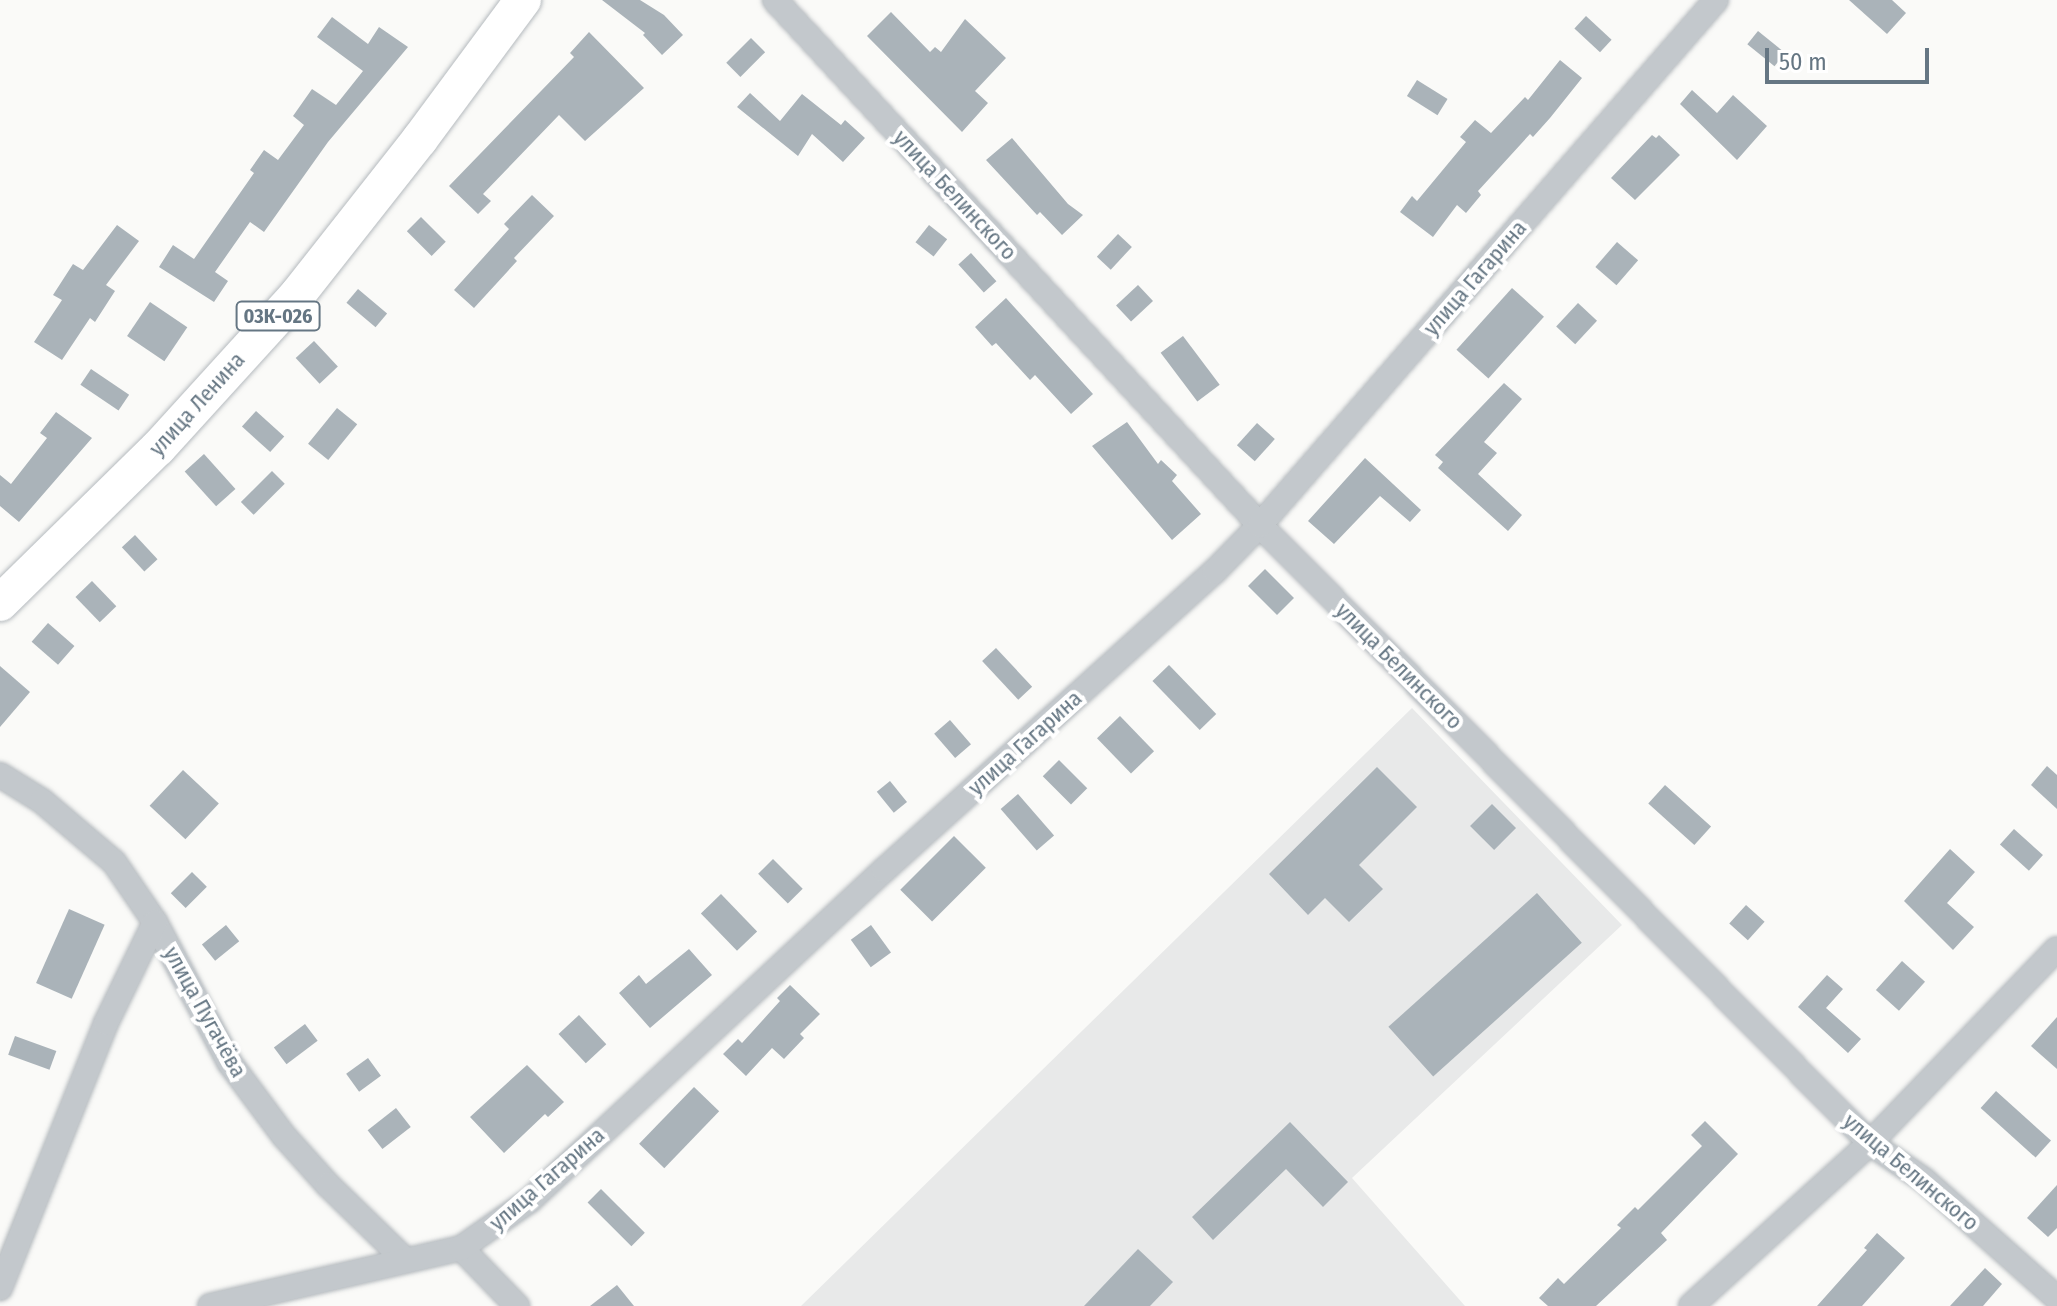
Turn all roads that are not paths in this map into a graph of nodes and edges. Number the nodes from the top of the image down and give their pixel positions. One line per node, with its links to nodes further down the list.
1 (523, 0): 5 (main road, улица Ленина / 03К-026)
2 (775, 0): 4 (street, улица Белинского)
3 (1716, 0): 4 (street, улица Гагарина)
4 (1260, 525): 9 (street, улица Белинского); 10 (street, улица Гагарина)
5 (0, 603)
6 (0, 775): 7 (street, улица Пугачёва)
7 (155, 922): 11 (street, улица Пугачёва); 12 (street)
8 (2057, 949): 9 (street)
9 (1870, 1143): 13 (street, улица Белинского); 16 (street)
10 (461, 1248): 11 (street, улица Гагарина); 15 (street)
11 (405, 1260): 14 (street, улица Гагарина)
12 (0, 1288)
13 (2057, 1298)
14 (210, 1306)
15 (517, 1306)
16 (1691, 1306)

